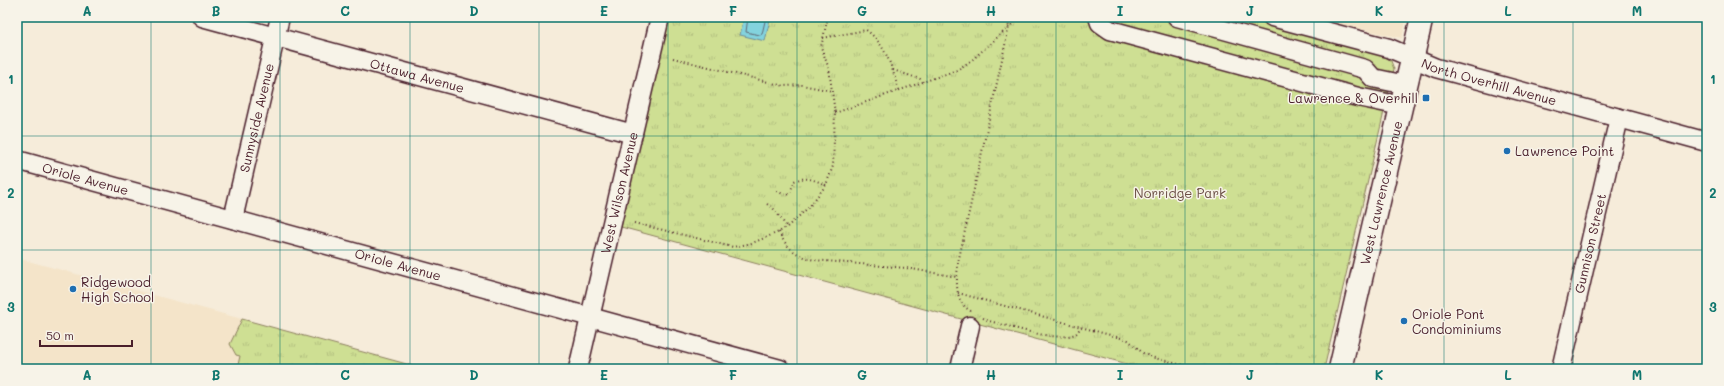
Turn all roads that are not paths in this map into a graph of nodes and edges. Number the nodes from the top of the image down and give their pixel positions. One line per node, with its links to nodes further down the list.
1 (202, 17): 9 (street, Ottawa Avenue)
2 (280, 17): 9 (street, Sunnyside Avenue)
3 (660, 17): 13 (street, West Wilson Avenue)
4 (1098, 17): 11 (street)
5 (1177, 17): 11 (street)
6 (1272, 17): 8 (street, North Overhill Avenue)
7 (1422, 17): 10 (main road, West Lawrence Avenue)
8 (1307, 22): 10 (street, North Overhill Avenue)
9 (275, 37): 13 (street, Ottawa Avenue); 16 (street, Sunnyside Avenue)
10 (1412, 58): 11 (main road, West Lawrence Avenue); 12 (street, North Overhill Avenue)
11 (1403, 95): 22 (main road, West Lawrence Avenue)
12 (1619, 118): 14 (street, North Overhill Avenue); 23 (street, Gunnison Street)
13 (633, 134): 17 (street, West Wilson Avenue)
14 (1707, 142)
15 (17, 160): 16 (street, Oriole Avenue)
16 (233, 219): 17 (street, Oriole Avenue)
17 (590, 318): 19 (street, West Wilson Avenue); 20 (street, Oriole Avenue)
18 (974, 318): 21 (street)
19 (578, 369)
20 (780, 369)
21 (960, 369)
22 (1340, 369)
23 (1561, 369)

